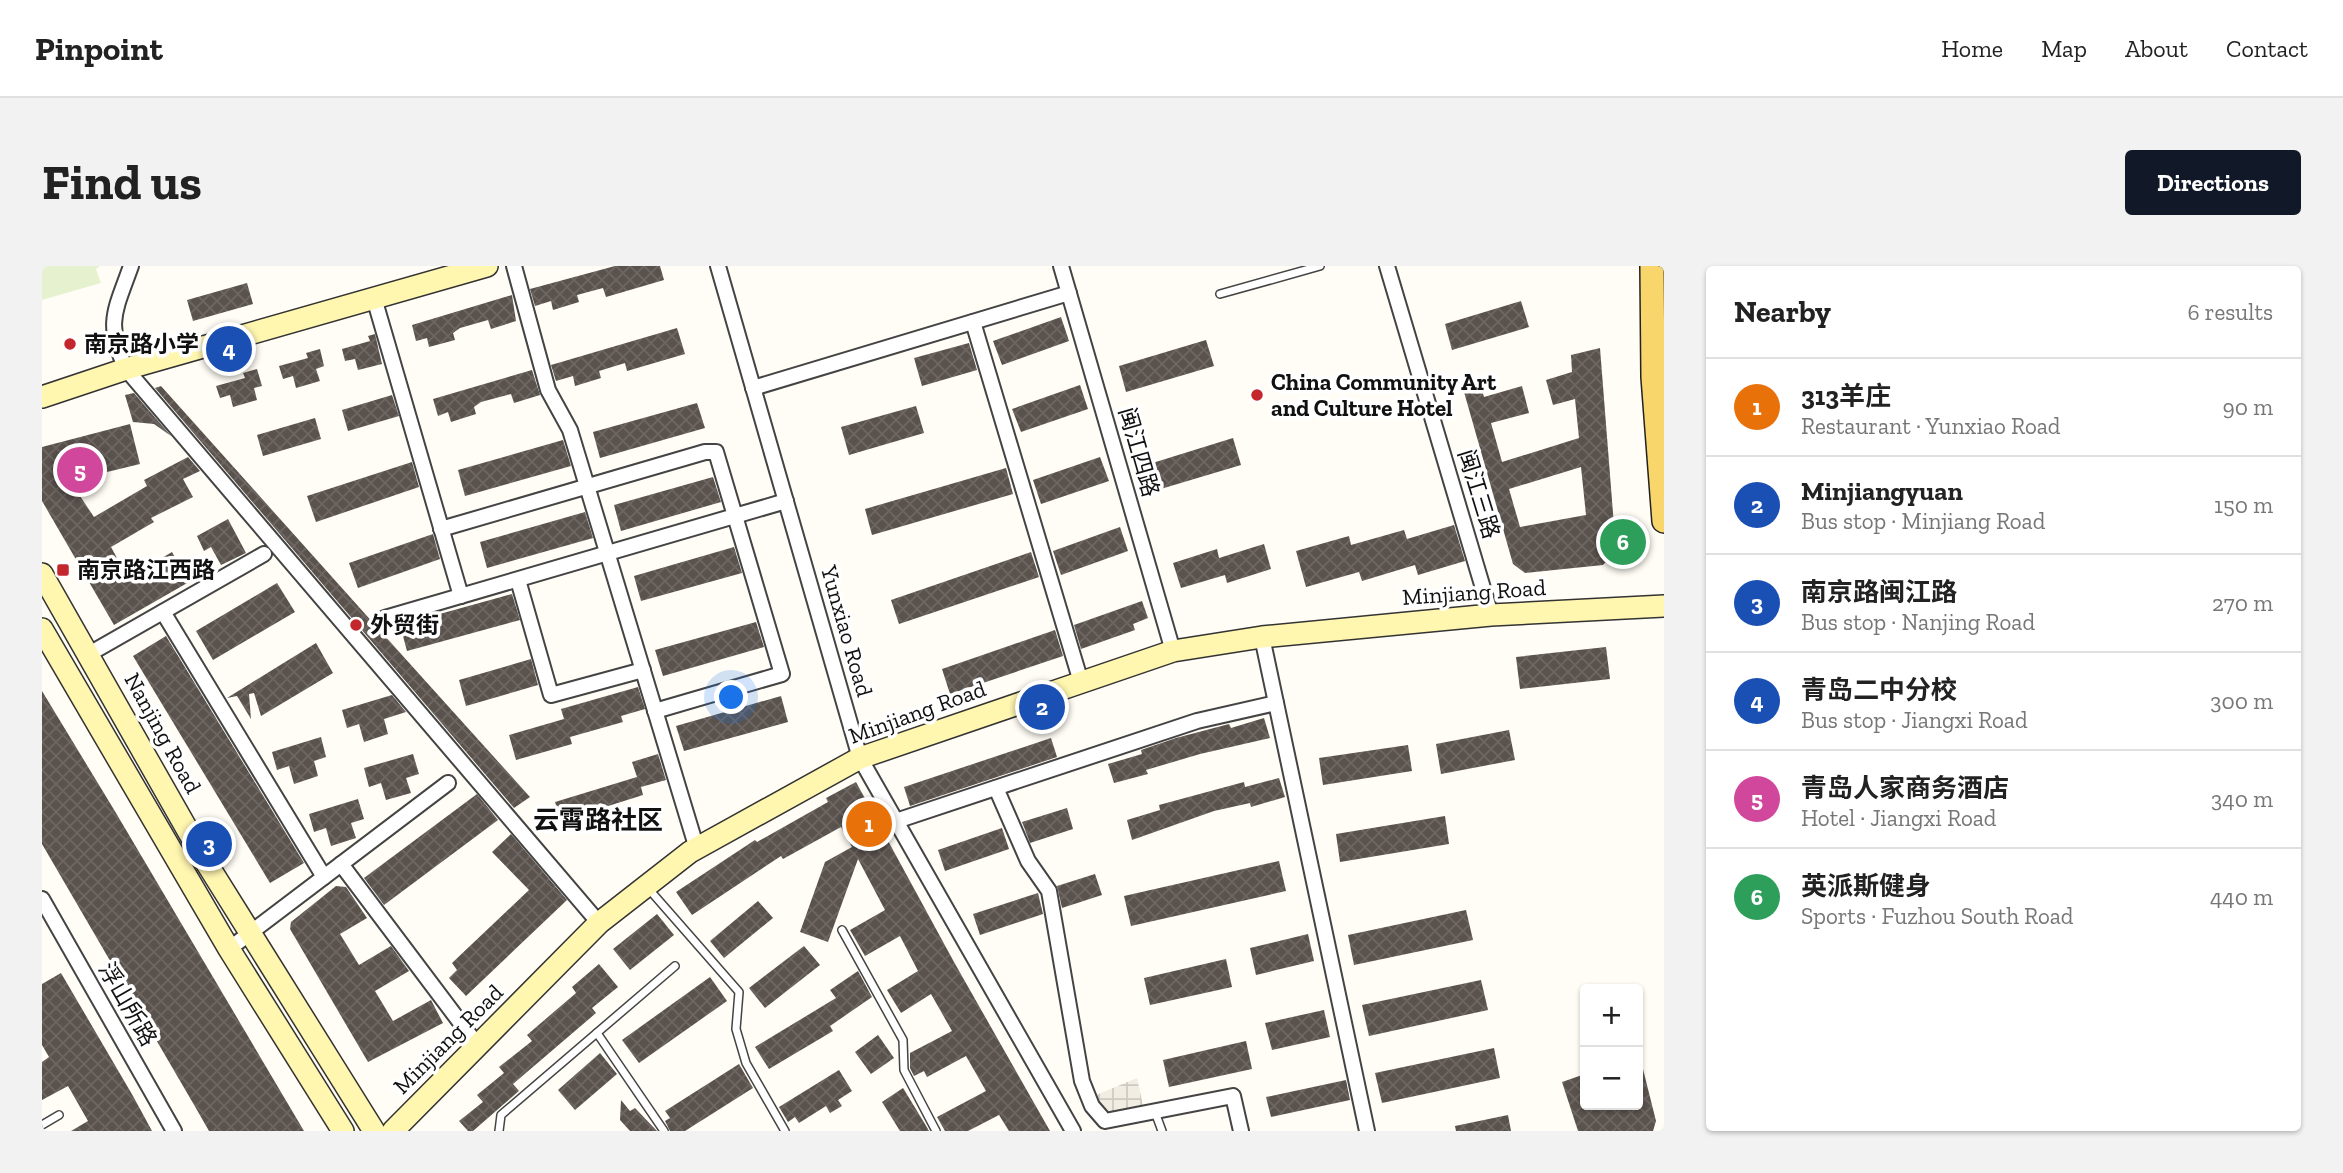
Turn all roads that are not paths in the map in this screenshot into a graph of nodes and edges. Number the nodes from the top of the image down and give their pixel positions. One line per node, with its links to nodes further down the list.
1 (131, 266): 13 (street)
2 (486, 266): 11 (main road)
3 (514, 266): 16 (street)
4 (718, 266): 14 (street, Yunxiao Road)
5 (1062, 266): 9 (street, 闽江四路)
6 (1320, 266): 10 (lane)
7 (1387, 266): 28 (street, 闽江三路)
8 (1652, 266): 19 (main road)
9 (1069, 293): 12 (street); 32 (street, 闽江四路)
10 (1220, 293)
11 (374, 298): 13 (main road); 20 (street)
12 (973, 322): 14 (street); 35 (street)
13 (126, 369): 15 (main road); 47 (street)
14 (753, 388): 17 (street, Yunxiao Road)
15 (42, 397)
16 (587, 486): 18 (street); 20 (street); 22 (street)
17 (786, 501): 18 (street); 38 (street, Yunxiao Road)
18 (735, 517): 22 (street); 37 (street)
19 (1664, 521)
20 (441, 529): 25 (street)
21 (264, 554): 27 (street)
22 (608, 554): 24 (street); 34 (street)
23 (42, 574): 33 (main road, Nanjing Road)
24 (518, 580): 25 (street); 34 (street)
25 (461, 596): 29 (street)
26 (1664, 606): 28 (main road, Minjiang Road)
27 (163, 612): 33 (street); 44 (street)
28 (1492, 615): 31 (main road, Minjiang Road)
29 (385, 618)
30 (42, 629): 50 (main road)
31 (1262, 637): 32 (main road, Minjiang Road); 36 (street)
32 (1173, 651): 35 (main road, Minjiang Road)
33 (89, 654): 49 (main road, Nanjing Road)
34 (643, 670): 37 (street)
35 (1081, 682): 38 (main road, Minjiang Road)
36 (1276, 703): 40 (street); 68 (street)
37 (655, 710): 42 (street)
38 (860, 758): 41 (street, Yunxiao Road); 42 (main road, Minjiang Road)
39 (448, 783): 43 (street)
40 (996, 788): 41 (street); 54 (street)
41 (896, 821): 65 (street, Yunxiao Road)
42 (696, 849): 45 (main road, Minjiang Road)
43 (341, 864): 44 (street); 53 (street)
44 (324, 877): 49 (street)
45 (647, 886): 47 (main road, Minjiang Road); 63 (lane)
46 (43, 904): 57 (street, 浮山所路)
47 (599, 923): 53 (main road, Minjiang Road)
48 (842, 930): 64 (lane)
49 (248, 934): 50 (street); 59 (main road, Nanjing Road)
50 (229, 948): 58 (main road)
51 (675, 966): 52 (lane)
52 (597, 1033): 61 (lane); 62 (lane)
53 (478, 1045): 60 (main road, Minjiang Road)
54 (1155, 1112): 66 (lane); 67 (street)
55 (59, 1115): 56 (lane)
56 (42, 1125)
57 (174, 1131)
58 (343, 1131)
59 (374, 1131)
60 (393, 1131)
61 (499, 1131)
62 (664, 1131)
63 (785, 1131)
64 (936, 1131)
65 (1073, 1131)
66 (1162, 1131)
67 (1241, 1131)
68 (1367, 1131)

